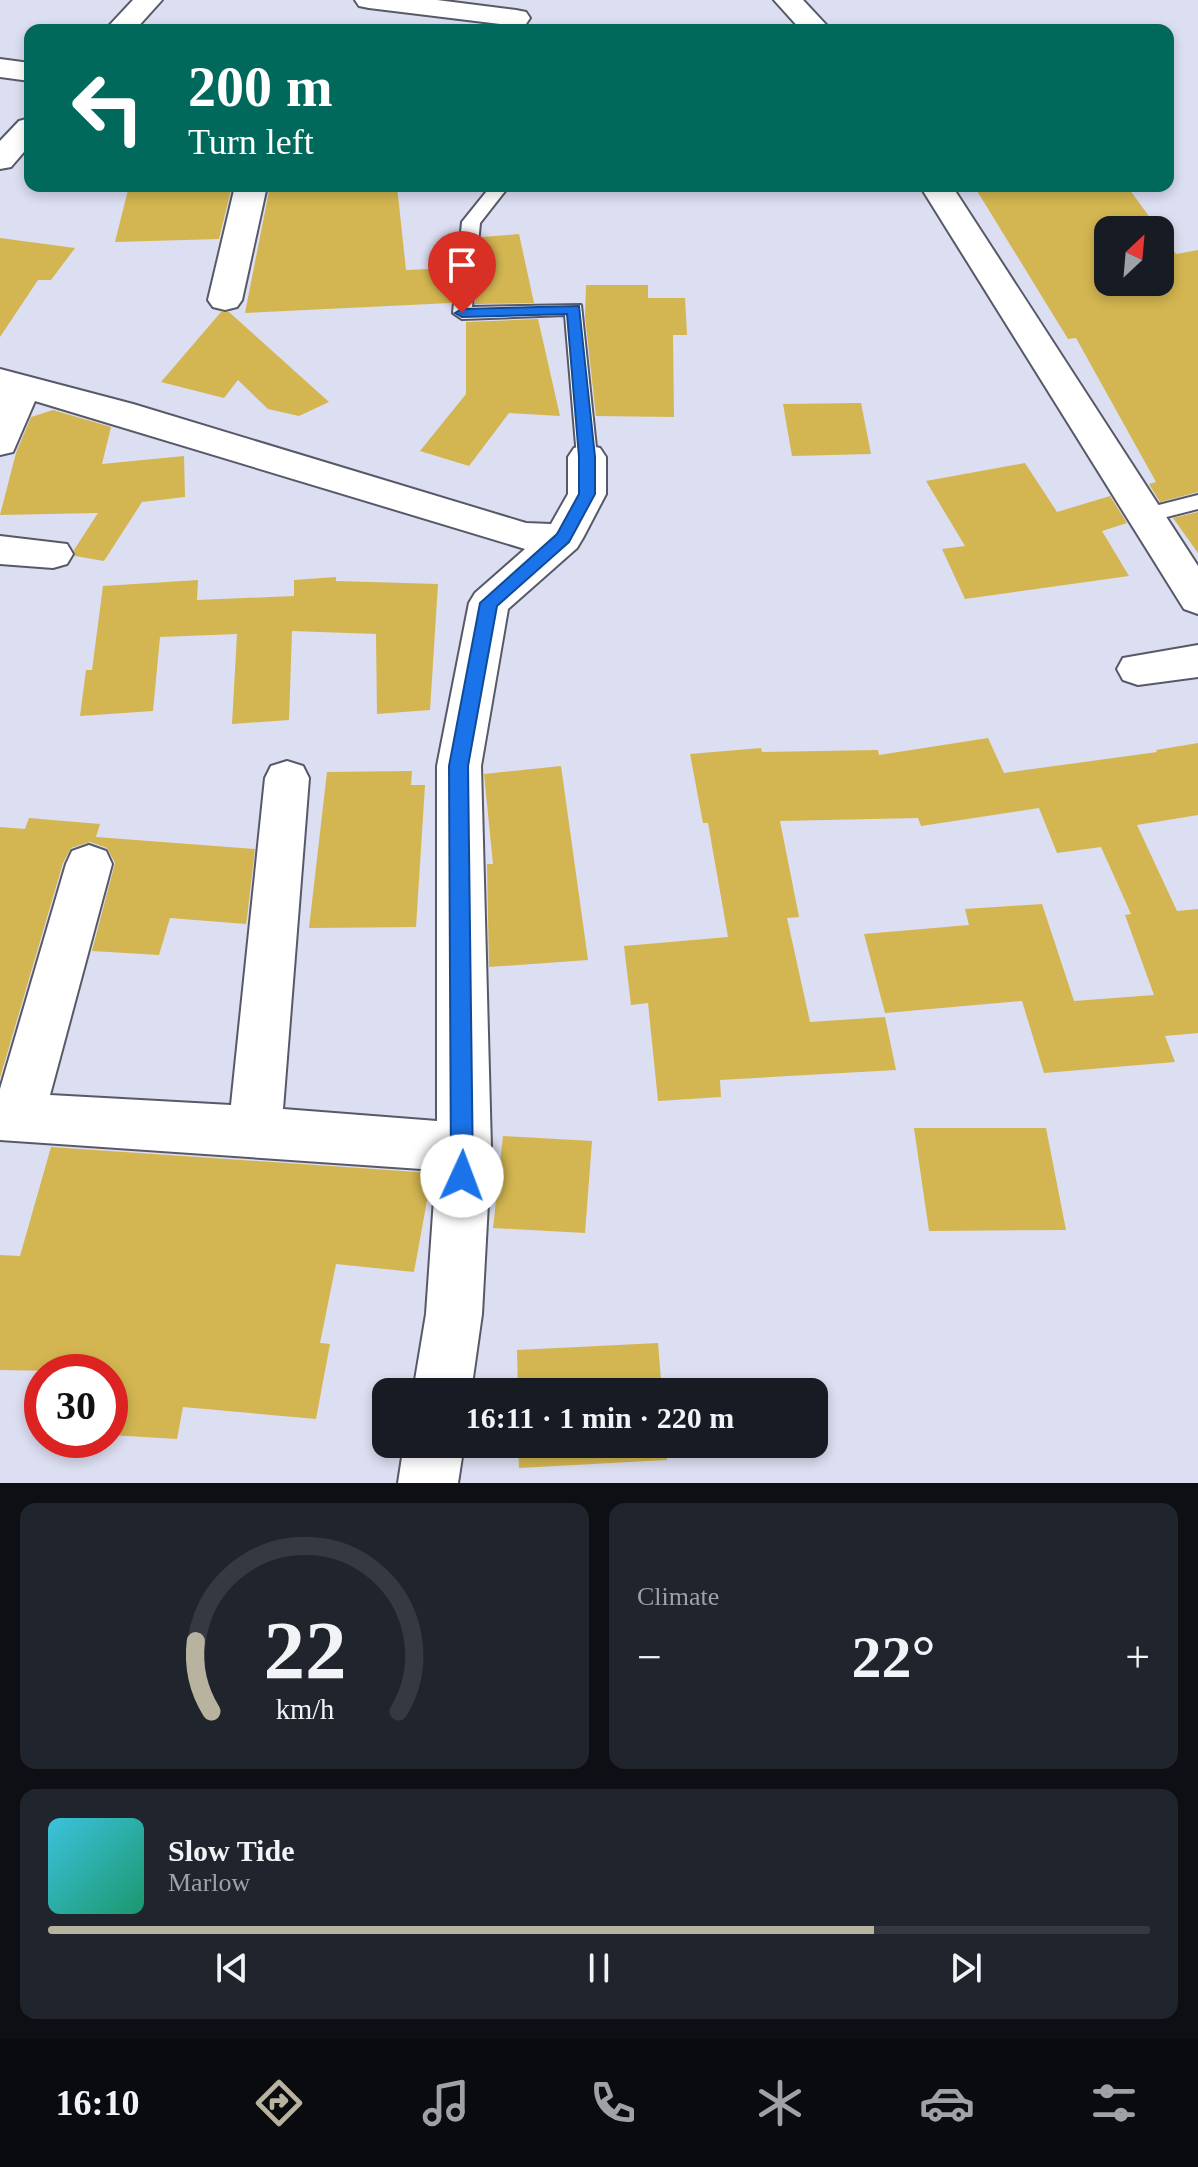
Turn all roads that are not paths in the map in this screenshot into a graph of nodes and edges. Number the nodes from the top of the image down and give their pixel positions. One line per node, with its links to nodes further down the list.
1 (148, 0): 5 (street)
2 (369, 0): 4 (street)
3 (788, 0): 6 (street)
4 (516, 18)
5 (125, 24)
6 (811, 24)
7 (0, 68): 8 (street)
8 (24, 71)
9 (24, 137): 10 (street)
10 (13, 154)
11 (250, 192): 14 (street)
12 (495, 192): 17 (lane)
13 (940, 192): 19 (street)
14 (225, 300)
15 (11, 384): 16 (street); 20 (street)
16 (0, 443)
17 (587, 457): 20 (street)
18 (1198, 502): 19 (lane)
19 (1147, 515): 23 (street)
20 (563, 538): 30 (street)
21 (0, 550): 22 (street)
22 (53, 554)
23 (1198, 599)
24 (1198, 661): 25 (street)
25 (1138, 669)
26 (287, 778): 29 (street)
27 (89, 864): 28 (street)
28 (9, 1116): 29 (street)
29 (255, 1131): 30 (street)
30 (464, 1148): 31 (street)
31 (444, 1378)
32 (432, 1458): 33 (street)
33 (428, 1483)

